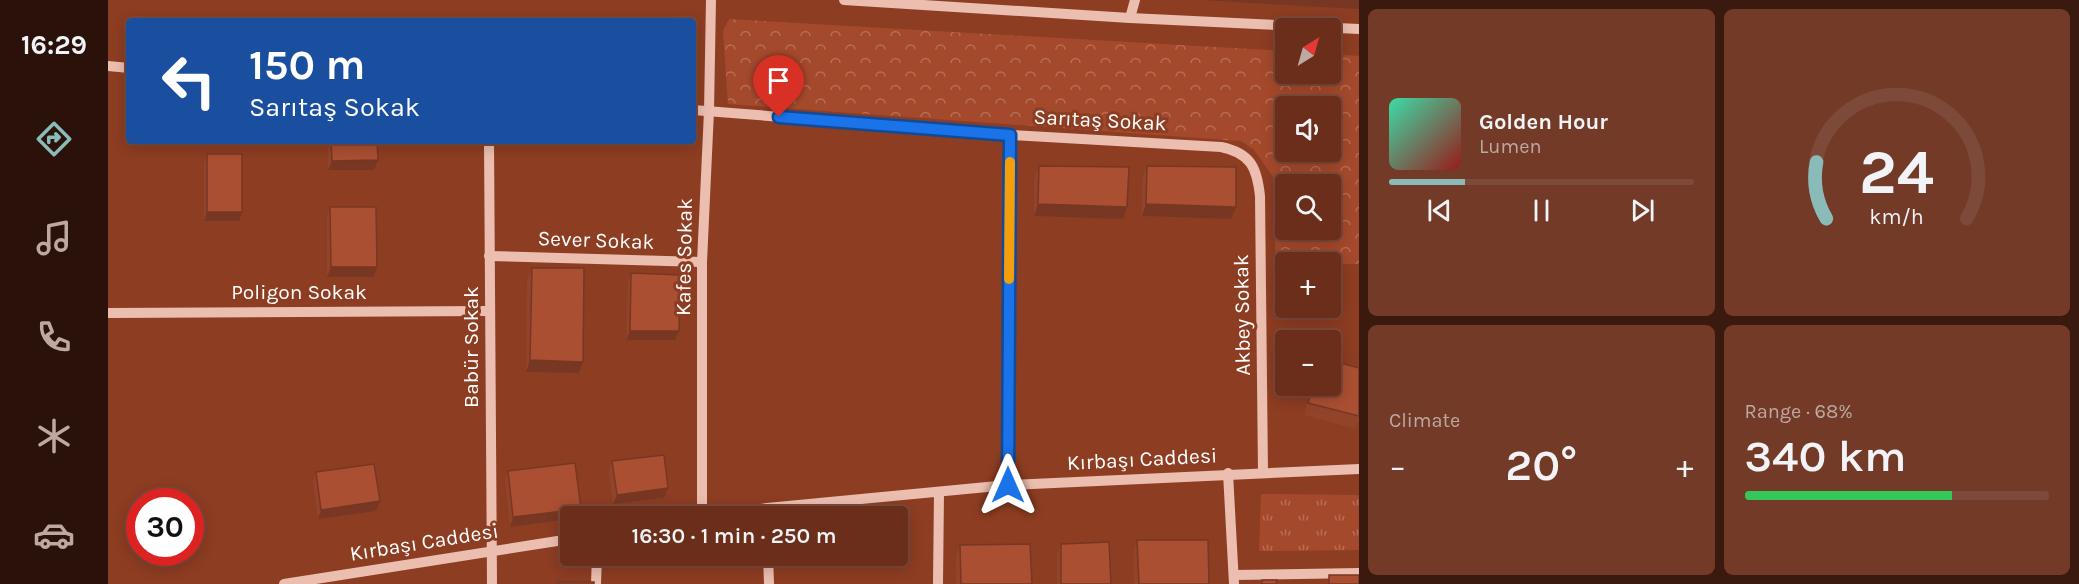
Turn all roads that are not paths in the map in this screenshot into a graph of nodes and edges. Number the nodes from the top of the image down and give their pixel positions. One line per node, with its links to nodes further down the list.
1 (711, 0): 10 (street, Kafes Sokak)
2 (844, 0): 4 (street)
3 (1134, 0): 5 (street)
4 (968, 4): 5 (street)
5 (1130, 18): 6 (street)
6 (1359, 29)
7 (108, 66): 8 (street)
8 (126, 68)
9 (696, 110): 10 (street, Sarıtaş Sokak)
10 (709, 111): 11 (street, Sarıtaş Sokak); 15 (street, Kafes Sokak)
11 (1010, 135): 13 (street, Sarıtaş Sokak); 21 (street)
12 (489, 144): 14 (street, Babür Sokak)
13 (1249, 160): 19 (street, Akbey Sokak)
14 (489, 256): 15 (street, Sever Sokak); 16 (street, Babür Sokak)
15 (702, 262): 23 (street, Kafes Sokak)
16 (490, 311): 17 (street, Poligon Sokak); 26 (street, Babür Sokak)
17 (108, 313)
18 (1359, 469): 19 (street, Kırbaşı Caddesi)
19 (1263, 472): 20 (street, Kırbaşı Caddesi)
20 (1228, 473): 21 (street, Kırbaşı Caddesi); 30 (street)
21 (1008, 485): 22 (street, Kırbaşı Caddesi)
22 (939, 493): 24 (street, Kırbaşı Caddesi); 35 (street)
23 (702, 506)
24 (821, 506)
25 (560, 541): 26 (street, Kırbaşı Caddesi)
26 (491, 552): 31 (street, Kırbaşı Caddesi); 32 (street, Babür Sokak)
27 (597, 566): 33 (street)
28 (768, 566): 34 (street)
29 (1359, 573): 30 (street)
30 (1234, 579)
31 (285, 584)
32 (492, 584)
33 (596, 584)
34 (769, 584)
35 (938, 584)

